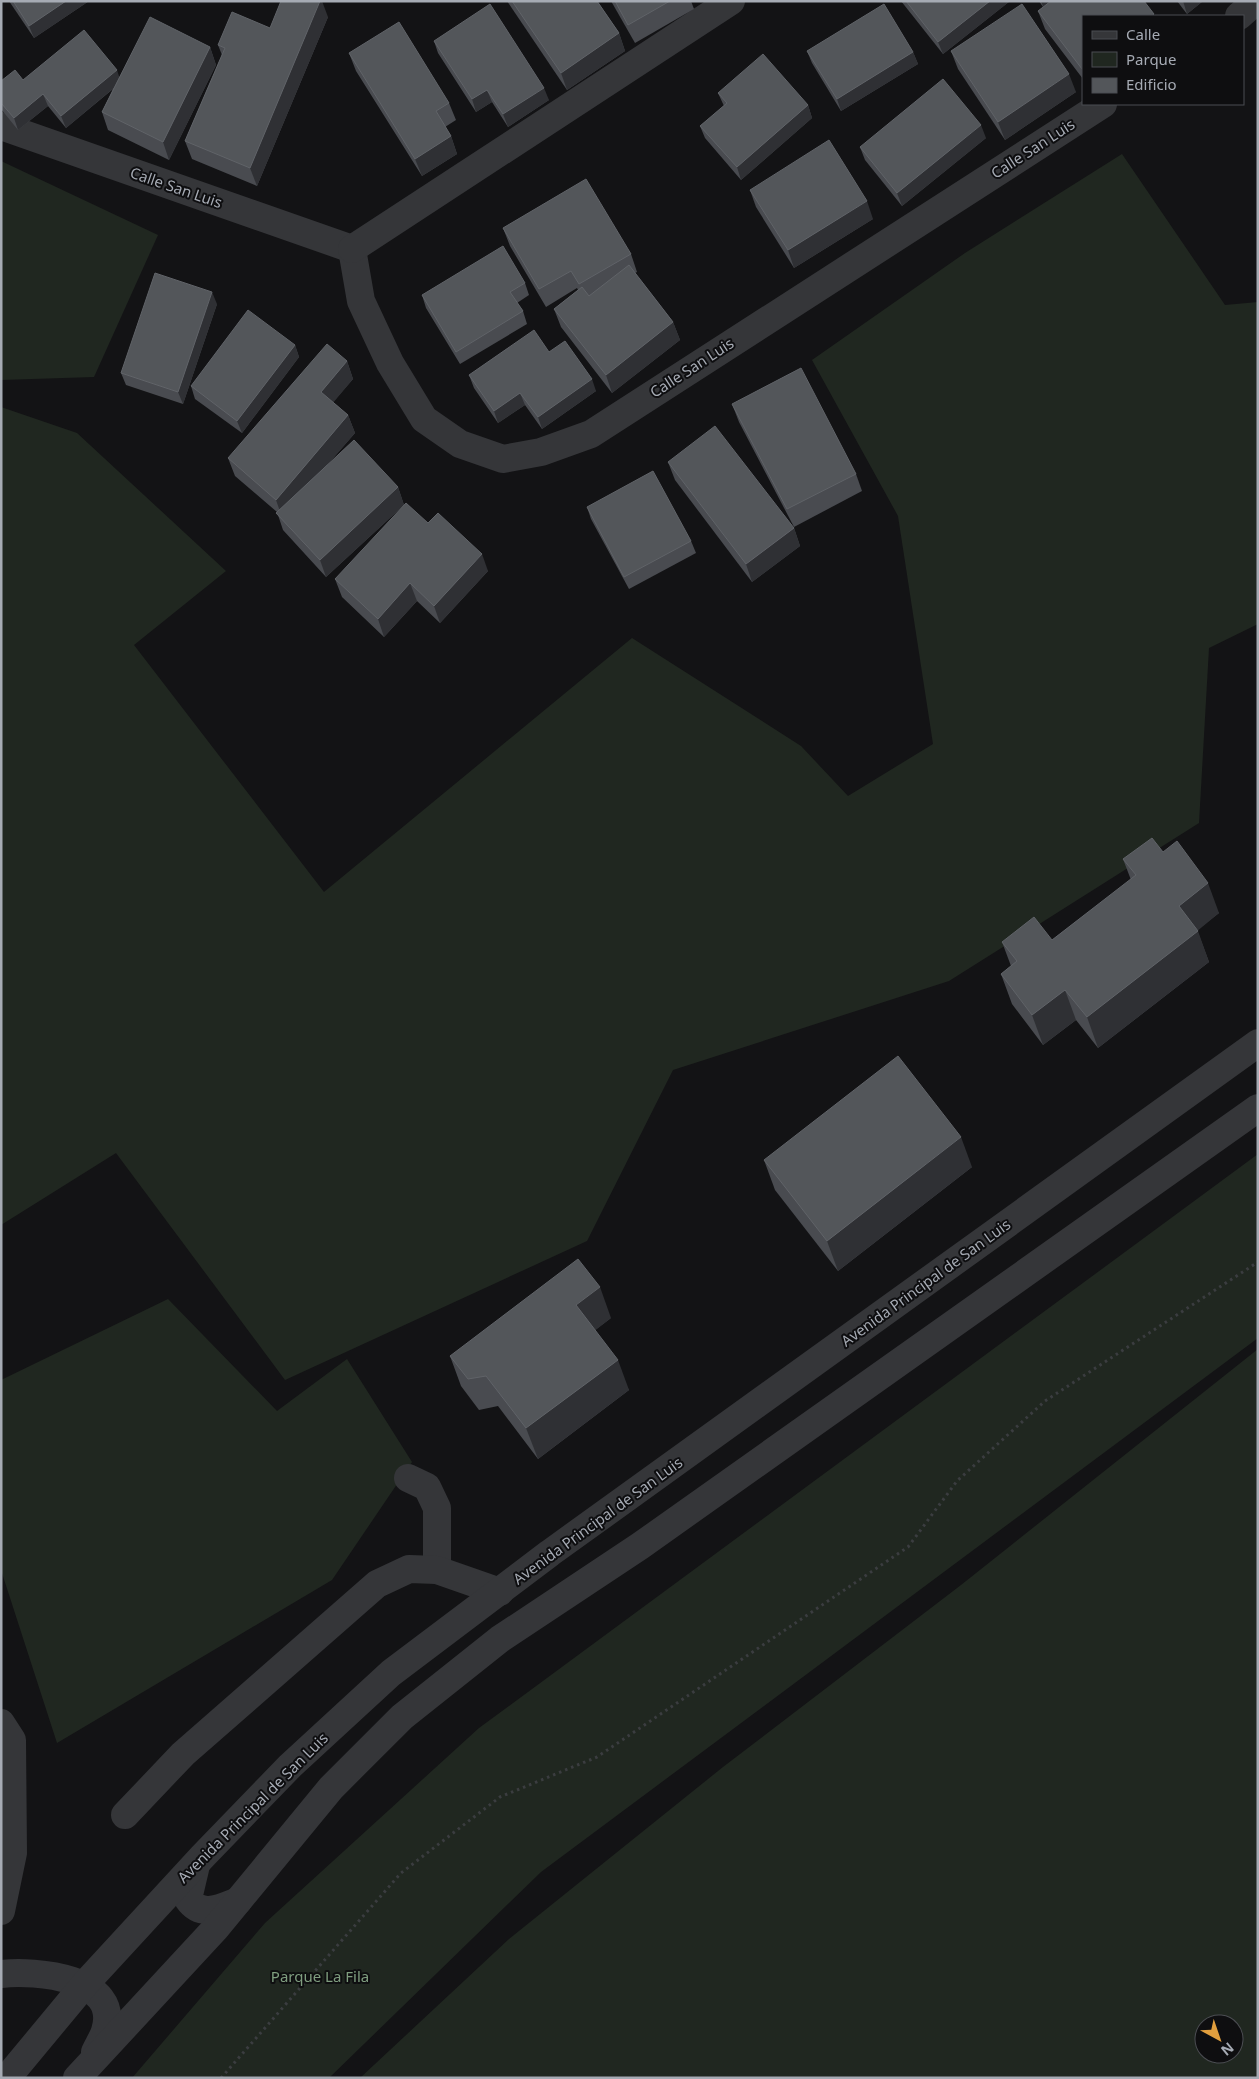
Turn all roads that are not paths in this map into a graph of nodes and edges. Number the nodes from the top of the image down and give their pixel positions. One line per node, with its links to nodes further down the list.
1 (731, 1): 6 (street)
2 (1256, 1): 3 (street)
3 (1240, 15)
4 (1101, 105): 6 (street, Calle San Luis)
5 (1, 126): 6 (street, Calle San Luis)
6 (352, 249)
7 (1258, 1043): 11 (street, Avenida Principal de San Luis)
8 (1258, 1108): 15 (street)
9 (408, 1478): 10 (street)
10 (437, 1570): 11 (street); 13 (street)
11 (500, 1592): 14 (street, Avenida Principal de San Luis)
12 (1, 1722): 16 (street)
13 (125, 1815)
14 (197, 1863): 15 (street); 18 (street, Avenida Principal de San Luis)
15 (238, 1901): 19 (street)
16 (1, 1911)
17 (1, 1974): 18 (street)
18 (85, 1984): 19 (street); 20 (street, Avenida Principal de San Luis)
19 (82, 2072)
20 (7, 2078)

